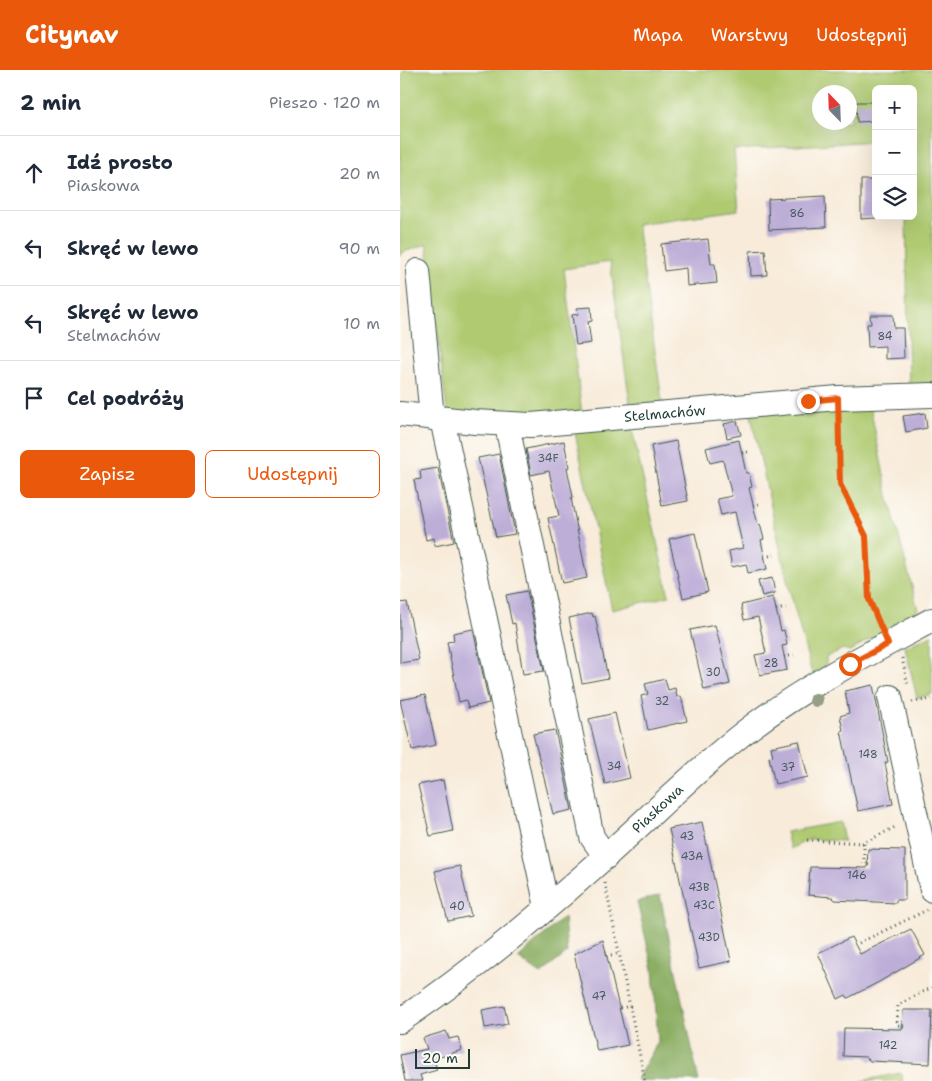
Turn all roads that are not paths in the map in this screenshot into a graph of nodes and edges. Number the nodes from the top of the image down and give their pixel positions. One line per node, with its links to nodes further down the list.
1 (418, 271): 4 (street)
2 (932, 396): 5 (street, Stelmachów)
3 (400, 414): 4 (street, Stelmachów)
4 (437, 418): 5 (street, Stelmachów); 10 (street)
5 (507, 425): 8 (street)
6 (932, 620): 8 (street, Piaskowa)
7 (890, 697): 9 (street)
8 (602, 860): 10 (street, Piaskowa)
9 (932, 890)
10 (547, 908): 11 (street, Piaskowa)
11 (400, 1021)

